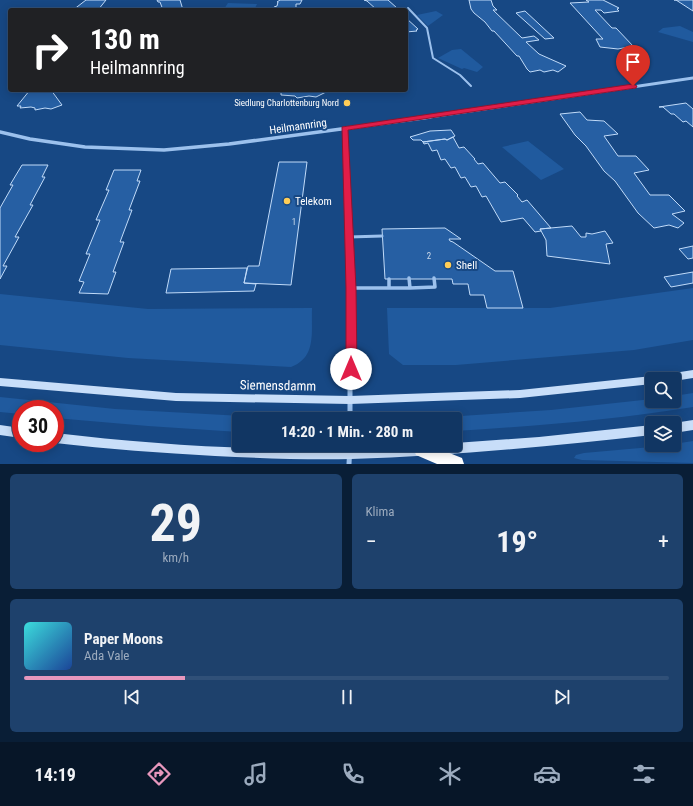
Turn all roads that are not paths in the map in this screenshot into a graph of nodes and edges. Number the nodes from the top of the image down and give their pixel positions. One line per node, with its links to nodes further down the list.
1 (408, 8): 3 (lane)
2 (693, 78): 4 (street, Heilmannring)
3 (471, 86)
4 (344, 128): 5 (street, Heilmannring); 6 (street)
5 (0, 132)
6 (349, 236): 7 (lane); 11 (street)
7 (382, 236)
8 (409, 278): 13 (lane)
9 (434, 278): 13 (lane)
10 (389, 279): 12 (lane)
11 (351, 288): 12 (lane); 18 (street)
12 (389, 288): 13 (lane)
13 (410, 288)
14 (693, 374): 15 (main road)
15 (681, 376)
16 (645, 381): 18 (main road, Siemensdamm)
17 (0, 382): 18 (main road, Siemensdamm)
18 (350, 400): 19 (street)
19 (350, 412)
20 (693, 425): 21 (main road)
21 (681, 427)
22 (0, 430): 24 (main road)
23 (645, 431): 26 (main road)
24 (12, 432)
25 (64, 439): 29 (main road)
26 (462, 447)
27 (386, 452): 29 (main road)
28 (427, 452): 30 (highway)
29 (350, 454)
30 (456, 464)

